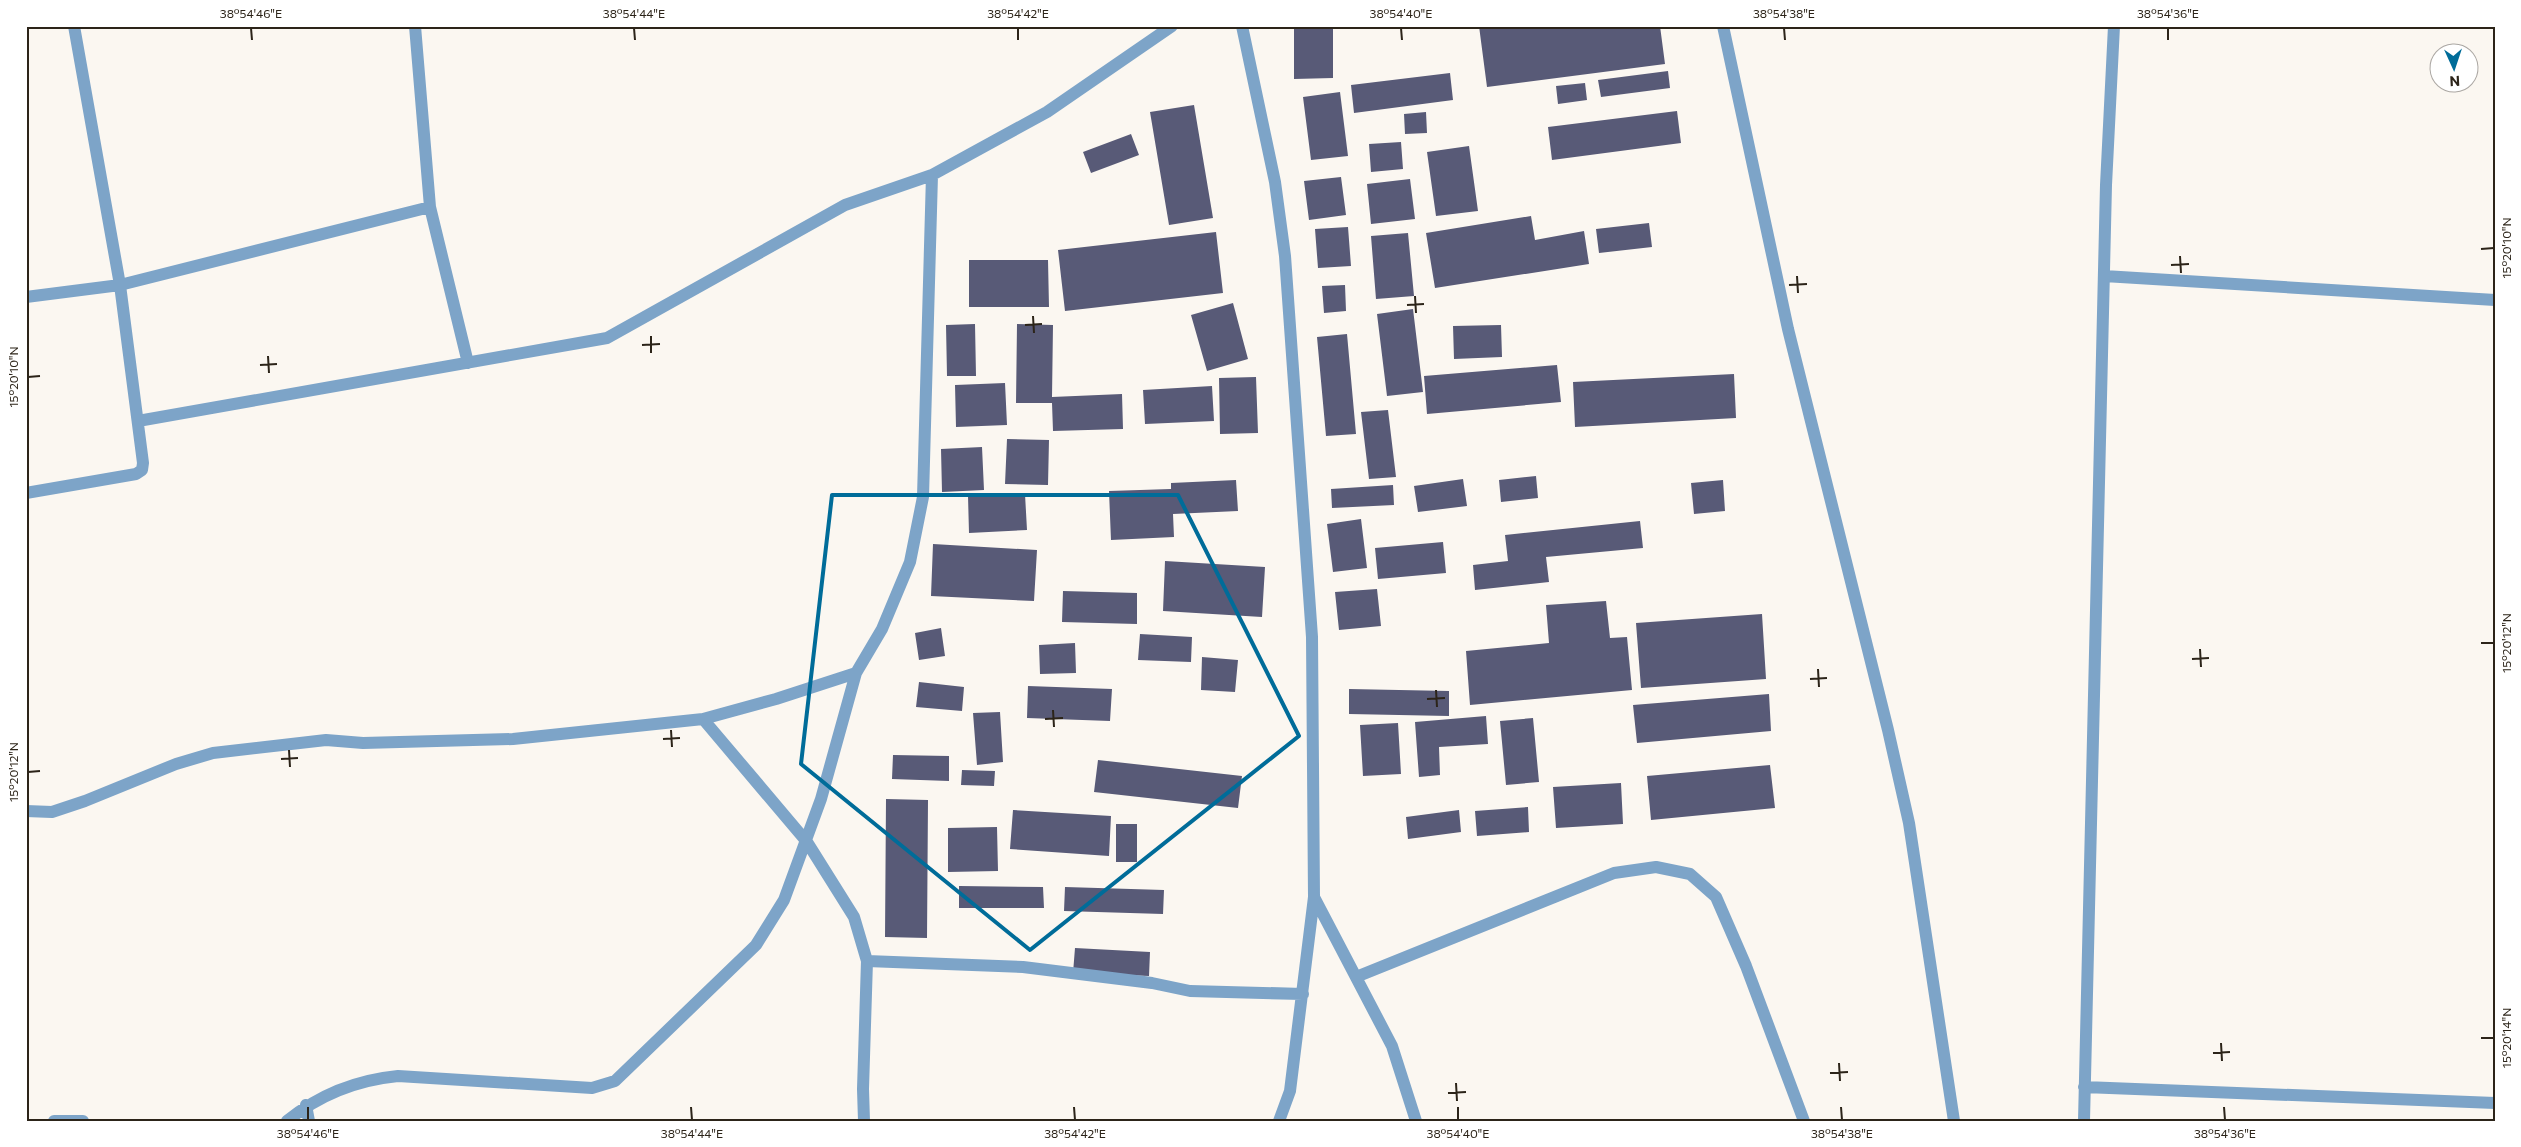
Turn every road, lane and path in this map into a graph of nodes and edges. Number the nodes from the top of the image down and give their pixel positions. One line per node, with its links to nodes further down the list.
1 (74, 26): 10 (street)
2 (415, 26): 8 (street)
3 (1172, 26): 7 (street)
4 (1242, 26): 20 (street)
5 (1723, 26): 35 (street)
6 (2114, 26): 9 (street)
7 (932, 175): 13 (street); 16 (street)
8 (430, 207): 10 (street); 13 (street)
9 (2104, 276): 12 (street); 24 (street)
10 (120, 285): 11 (street); 14 (street)
11 (26, 297)
12 (2495, 300)
13 (468, 363): 14 (street)
14 (138, 421): 15 (street)
15 (26, 493)
16 (856, 673): 17 (street); 19 (street)
17 (702, 719): 18 (street); 19 (street)
18 (26, 811)
19 (807, 842): 21 (street); 26 (street)
20 (1314, 897): 22 (street); 23 (street)
21 (867, 961): 23 (street); 31 (street)
22 (1356, 977): 33 (street); 34 (street)
23 (1303, 994): 32 (street)
24 (2084, 1087): 25 (street); 36 (street)
25 (2495, 1103)
26 (306, 1105): 29 (street); 30 (street)
27 (54, 1121): 28 (street)
28 (83, 1121)
29 (287, 1121)
30 (309, 1121)
31 (864, 1121)
32 (1279, 1121)
33 (1416, 1121)
34 (1804, 1121)
35 (1954, 1121)
36 (2084, 1121)

